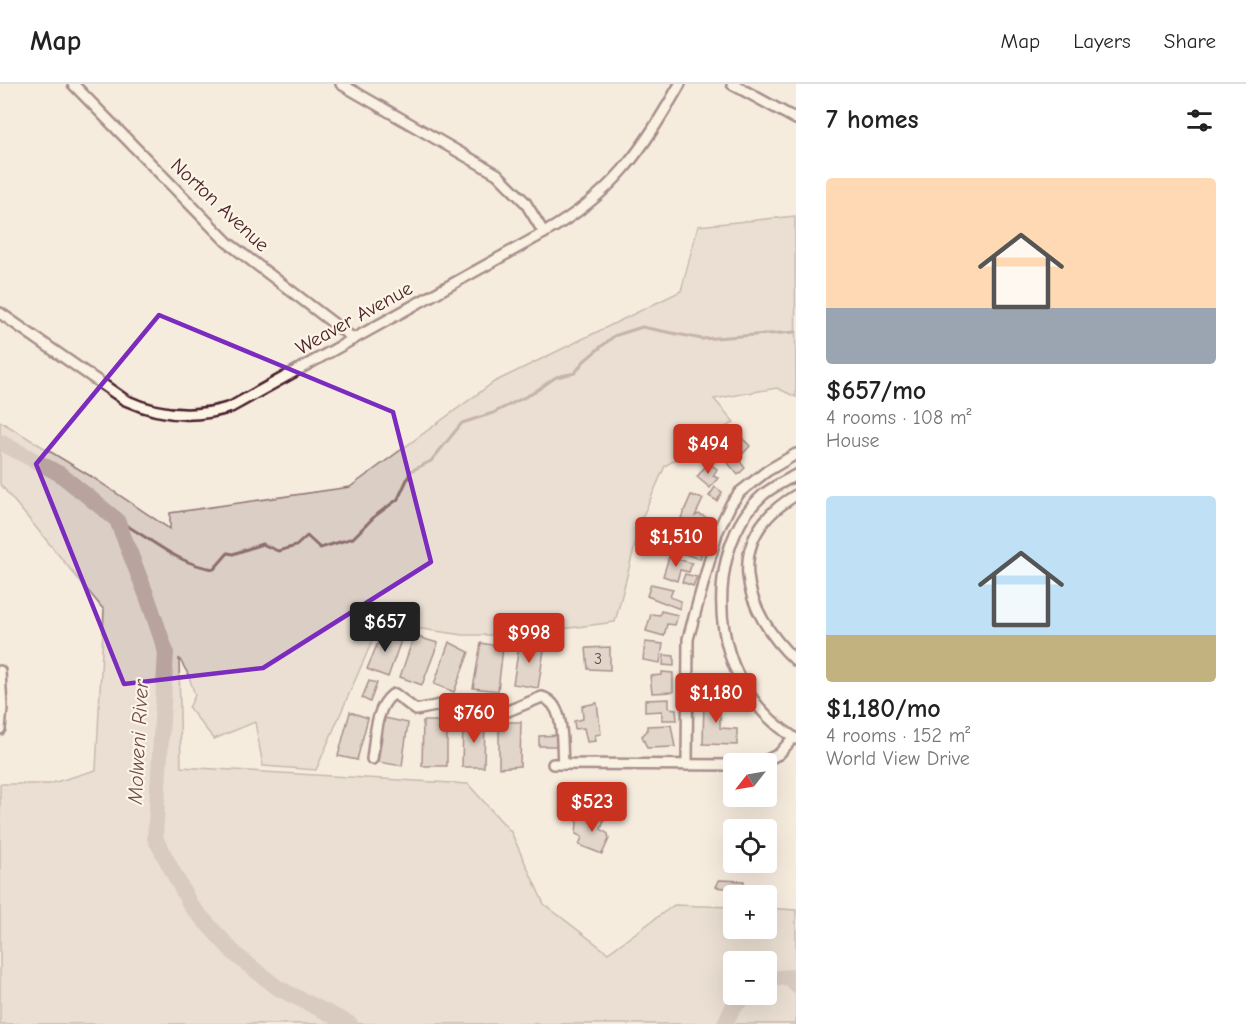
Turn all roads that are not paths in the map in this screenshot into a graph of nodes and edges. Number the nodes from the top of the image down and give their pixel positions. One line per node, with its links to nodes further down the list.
1 (72, 84): 8 (street, Norton Avenue)
2 (341, 84): 6 (street)
3 (680, 84): 6 (street, Weaver Avenue)
4 (732, 84): 5 (street)
5 (796, 119)
6 (544, 233): 8 (street, Weaver Avenue)
7 (0, 313): 8 (street, Weaver Avenue)
8 (354, 339)
9 (796, 454): 18 (street)
10 (796, 475): 15 (street)
11 (796, 495): 12 (street)
12 (796, 662)
13 (0, 671): 14 (street)
14 (0, 729)
15 (795, 739): 16 (street)
16 (777, 755)
17 (372, 759): 18 (street)
18 (687, 765): 19 (street)
19 (723, 765)

